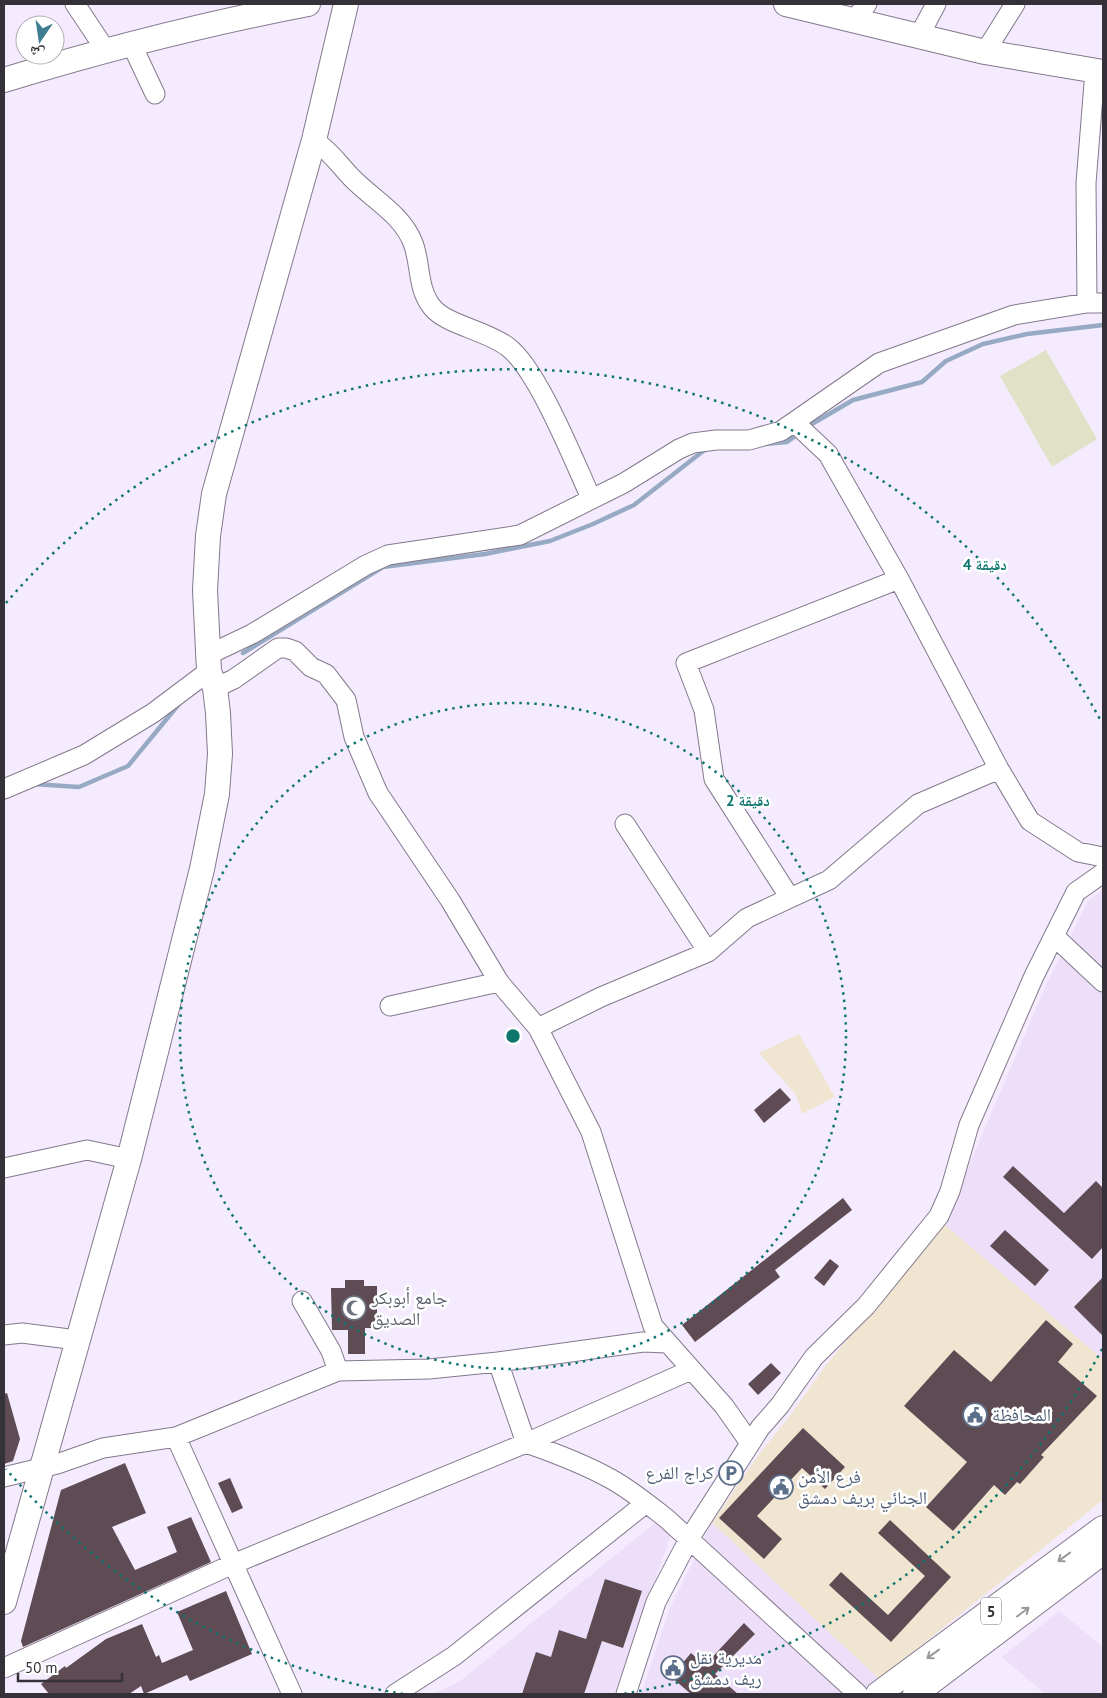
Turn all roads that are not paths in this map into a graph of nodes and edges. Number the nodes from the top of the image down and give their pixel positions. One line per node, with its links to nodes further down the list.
1 (75, 4): 12 (street)
2 (308, 4): 8 (main road)
3 (346, 4): 17 (main road)
4 (786, 4): 7 (main road)
5 (936, 4): 10 (street)
6 (1014, 4): 13 (street)
7 (819, 8): 9 (main road)
8 (213, 12): 11 (main road)
9 (861, 12): 10 (main road)
10 (919, 36): 13 (main road)
11 (131, 43): 12 (main road); 16 (street)
12 (105, 50): 15 (main road)
13 (985, 52): 14 (main road)
14 (1099, 72): 18 (street)
15 (4, 80)
16 (155, 94)
17 (314, 140): 20 (street); 22 (main road)
18 (1095, 303): 19 (street)
19 (795, 423): 20 (street); 21 (street)
20 (591, 498): 22 (street)
21 (899, 579): 23 (street); 28 (street)
22 (212, 671): 24 (street); 31 (street); 35 (main road)
23 (998, 769): 26 (street); 28 (street)
24 (4, 789)
25 (625, 824): 30 (street)
26 (1103, 857)
27 (1103, 872): 29 (street)
28 (790, 898): 30 (street)
29 (1054, 936): 32 (street); 46 (street)
30 (708, 952): 34 (street)
31 (499, 982): 33 (street); 34 (street)
32 (1103, 982)
33 (390, 1006)
34 (538, 1028): 40 (street)
35 (129, 1159): 36 (street); 39 (main road)
36 (4, 1168)
37 (302, 1301): 43 (street)
38 (4, 1335): 39 (street)
39 (77, 1340): 47 (main road)
40 (667, 1342): 41 (street); 42 (street)
41 (498, 1362): 43 (street); 45 (street)
42 (691, 1370): 45 (street); 46 (street)
43 (338, 1372): 44 (street)
44 (176, 1437): 47 (street); 53 (street)
45 (526, 1443): 49 (street); 53 (street)
46 (750, 1443): 51 (street)
47 (41, 1468): 48 (street); 54 (main road)
48 (4, 1477)
49 (646, 1503): 51 (street); 57 (street)
50 (1103, 1528): 60 (main road, 5, one-way to 60)
51 (689, 1539): 58 (street); 59 (street)
52 (1103, 1552): 61 (main road, 5, one-way to 52)
53 (233, 1564): 55 (street); 56 (street)
54 (4, 1602)
55 (4, 1668)
56 (292, 1694)
57 (395, 1694)
58 (626, 1694)
59 (858, 1694)
60 (878, 1694)
61 (914, 1694)

